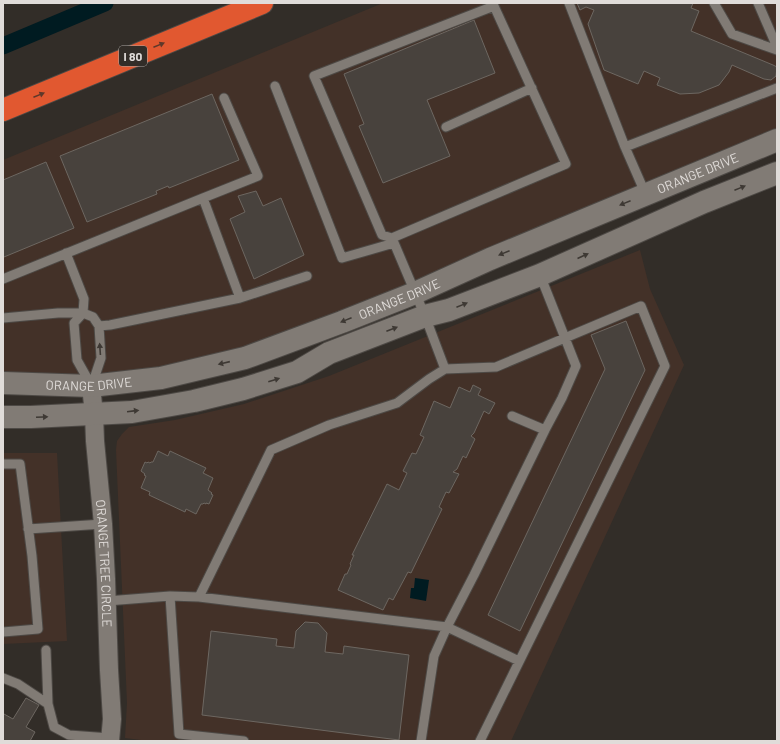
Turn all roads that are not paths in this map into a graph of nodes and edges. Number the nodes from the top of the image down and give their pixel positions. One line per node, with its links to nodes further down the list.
1 (262, 3): 11 (highway, I 80, one-way to 1)
2 (569, 3): 14 (lane)
3 (714, 3): 6 (lane)
4 (758, 3): 5 (lane)
5 (777, 47)
6 (777, 50)
7 (275, 86): 18 (lane)
8 (532, 88): 12 (lane); 18 (lane); 18 (lane)
9 (777, 88): 14 (lane)
10 (224, 98): 17 (lane)
11 (3, 110)
12 (446, 127)
13 (777, 140): 16 (street, ORANGE DRIVE)
14 (625, 147): 16 (lane)
15 (777, 173): 20 (street, ORANGE DRIVE, one-way to 15)
16 (646, 195): 23 (street, ORANGE DRIVE, one-way to 23)
17 (203, 198): 19 (lane); 24 (lane)
18 (393, 241): 23 (lane)
19 (66, 253): 22 (lane); 25 (lane)
20 (540, 275): 26 (street, ORANGE DRIVE, one-way to 20); 29 (lane)
21 (307, 276): 24 (lane)
22 (3, 279)
23 (415, 293): 26 (lane); 32 (street, ORANGE DRIVE, one-way to 32)
24 (240, 298): 28 (lane)
25 (83, 313): 27 (lane); 28 (lane); 32 (lane)
26 (425, 316): 30 (lane); 33 (street, ORANGE DRIVE, one-way to 26)
27 (3, 318)
28 (98, 326): 32 (lane, one-way to 28)
29 (565, 338): 30 (lane); 36 (lane); 46 (lane)
30 (445, 370): 41 (lane)
31 (3, 383): 32 (street, ORANGE DRIVE)
32 (91, 386): 33 (street, ORANGE TREE CIRCLE)
33 (94, 414): 35 (street, ORANGE DRIVE, one-way to 33); 38 (street, ORANGE TREE CIRCLE)
34 (512, 416): 36 (lane)
35 (3, 418)
36 (545, 430): 43 (lane)
37 (3, 464): 39 (lane)
38 (103, 524): 39 (lane); 42 (street, ORANGE TREE CIRCLE)
39 (28, 529): 44 (lane)
40 (170, 596): 41 (lane); 42 (lane); 49 (lane)
41 (199, 598): 43 (lane)
42 (107, 601): 50 (street, ORANGE TREE CIRCLE)
43 (447, 626): 46 (lane); 52 (lane)
44 (3, 632)
45 (46, 650): 48 (lane)
46 (519, 661): 53 (lane)
47 (3, 678): 48 (lane)
48 (48, 704): 50 (lane)
49 (178, 738): 51 (lane)
50 (110, 740)
51 (244, 741)
52 (420, 741)
53 (480, 741)

